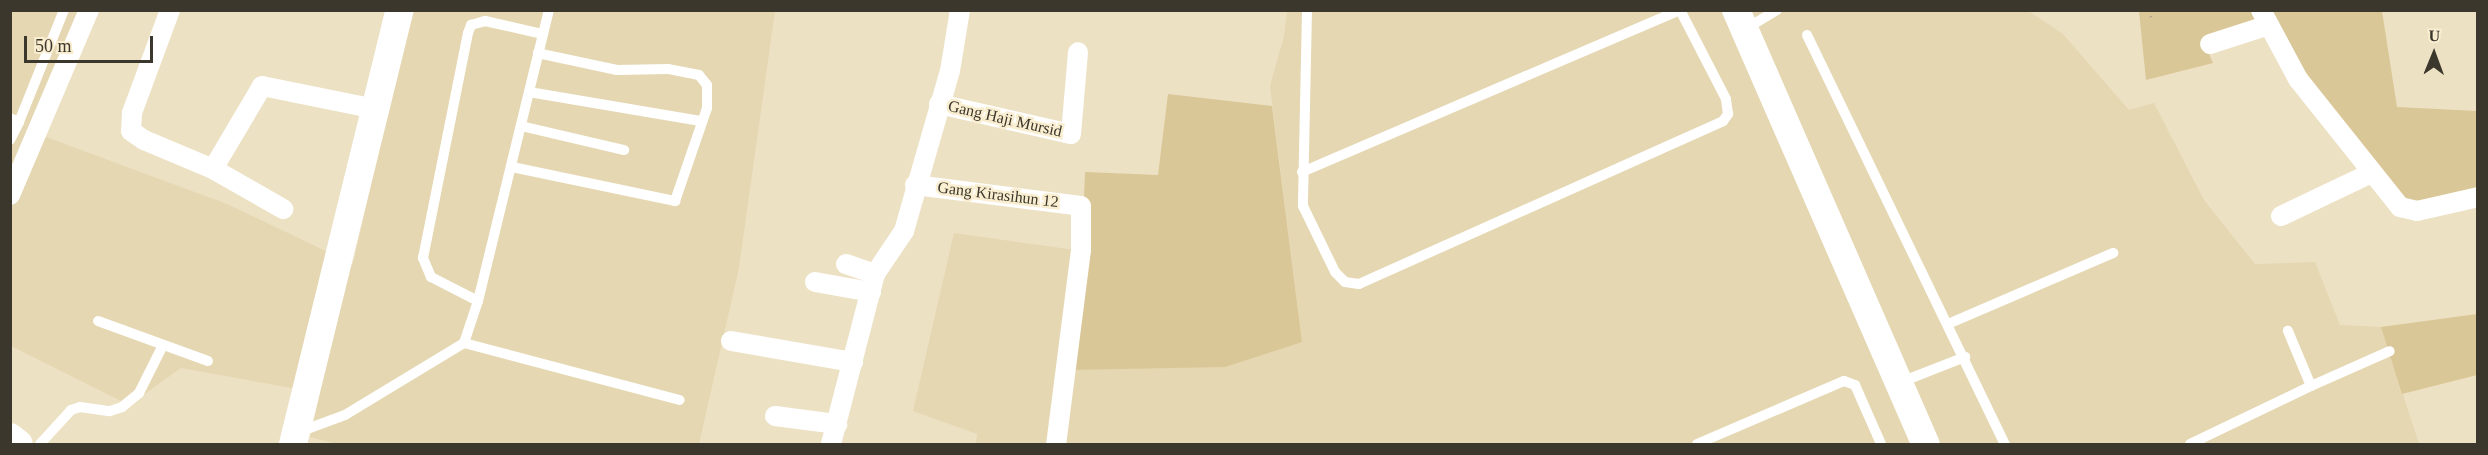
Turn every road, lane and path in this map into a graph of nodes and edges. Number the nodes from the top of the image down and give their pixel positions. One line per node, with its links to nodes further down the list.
1 (64, 10): 22 (lane)
2 (89, 10): 32 (street)
3 (170, 10): 28 (street)
4 (400, 10): 21 (street)
5 (549, 10): 14 (lane)
6 (960, 10): 20 (street)
7 (1307, 10): 29 (lane)
8 (1777, 10): 13 (lane)
9 (2149, 10): 11 (path)
10 (1680, 11): 29 (lane); 29 (lane)
11 (2151, 17)
12 (2265, 18): 16 (street); 30 (street)
13 (1740, 20): 51 (street)
14 (542, 34): 18 (lane); 40 (lane)
15 (1807, 35): 42 (lane)
16 (2210, 44)
17 (1078, 52): 20 (street, Gang Haji Mursid)
18 (538, 54): 19 (lane); 23 (lane)
19 (529, 92): 23 (lane); 24 (lane)
20 (939, 104): 31 (street)
21 (376, 109): 28 (street); 57 (street)
22 (15, 120): 25 (lane)
23 (701, 121): 27 (lane)
24 (520, 126): 26 (lane); 27 (lane)
25 (10, 140)
26 (624, 150)
27 (512, 167): 40 (lane)
28 (213, 169): 34 (street)
29 (1302, 172)
30 (2371, 173): 33 (street); 35 (street)
31 (915, 184): 39 (street); 61 (street, Gang Kirasihun 12)
32 (10, 195)
33 (2478, 197)
34 (283, 209)
35 (2281, 216)
36 (2113, 253): 42 (lane)
37 (846, 264): 39 (street)
38 (815, 282): 39 (street)
39 (873, 283): 50 (street)
40 (478, 301): 45 (lane)
41 (98, 321): 46 (lane)
42 (1948, 324): 48 (lane)
43 (2288, 331): 52 (lane)
44 (731, 341): 50 (street)
45 (464, 343): 53 (lane); 57 (lane)
46 (163, 345): 49 (lane); 59 (lane)
47 (2390, 351): 52 (lane)
48 (1965, 357): 51 (lane); 65 (lane)
49 (208, 361)
50 (853, 362): 55 (street)
51 (1900, 383): 64 (street)
52 (2311, 386): 66 (lane)
53 (680, 400)
54 (775, 416): 55 (street)
55 (837, 424): 60 (street)
56 (10, 436): 58 (street)
57 (294, 439)
58 (19, 444)
59 (40, 444)
60 (831, 444)
61 (1056, 444)
62 (1697, 444): 63 (lane)
63 (1881, 444)
64 (1926, 444)
65 (2005, 444)
66 (2190, 444)

